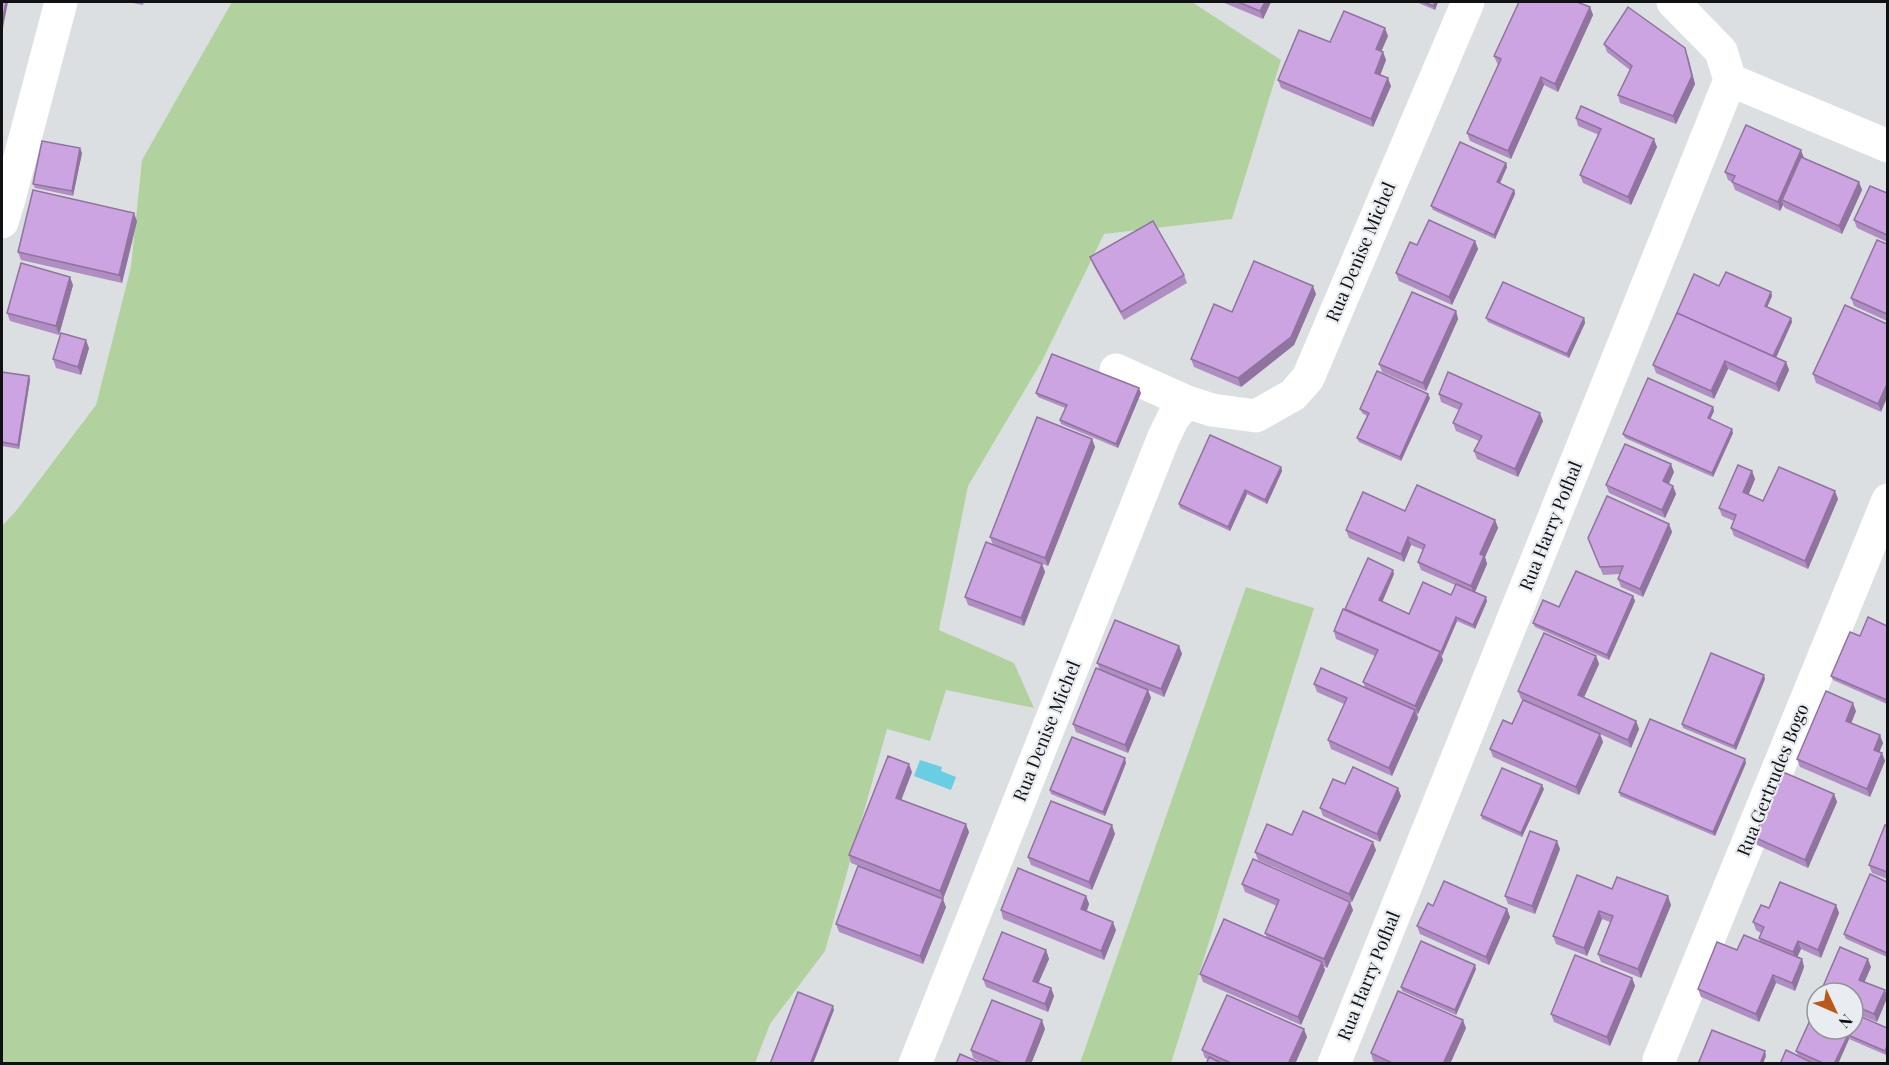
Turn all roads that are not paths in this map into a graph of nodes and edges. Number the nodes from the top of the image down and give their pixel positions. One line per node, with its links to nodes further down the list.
1 (61, 2): 6 (street)
2 (1468, 2): 8 (street, Rua Denise Michel)
3 (1673, 2): 4 (street)
4 (1730, 80): 5 (street); 12 (street, Rua Harry Pofhal)
5 (1887, 146)
6 (2, 222)
7 (1116, 370): 8 (street, Rua Denise Michel)
8 (1187, 402): 11 (street, Rua Denise Michel)
9 (1887, 500): 10 (street, Rua Gertrudes Bogo)
10 (1659, 1060)
11 (915, 1064)
12 (1334, 1064)

